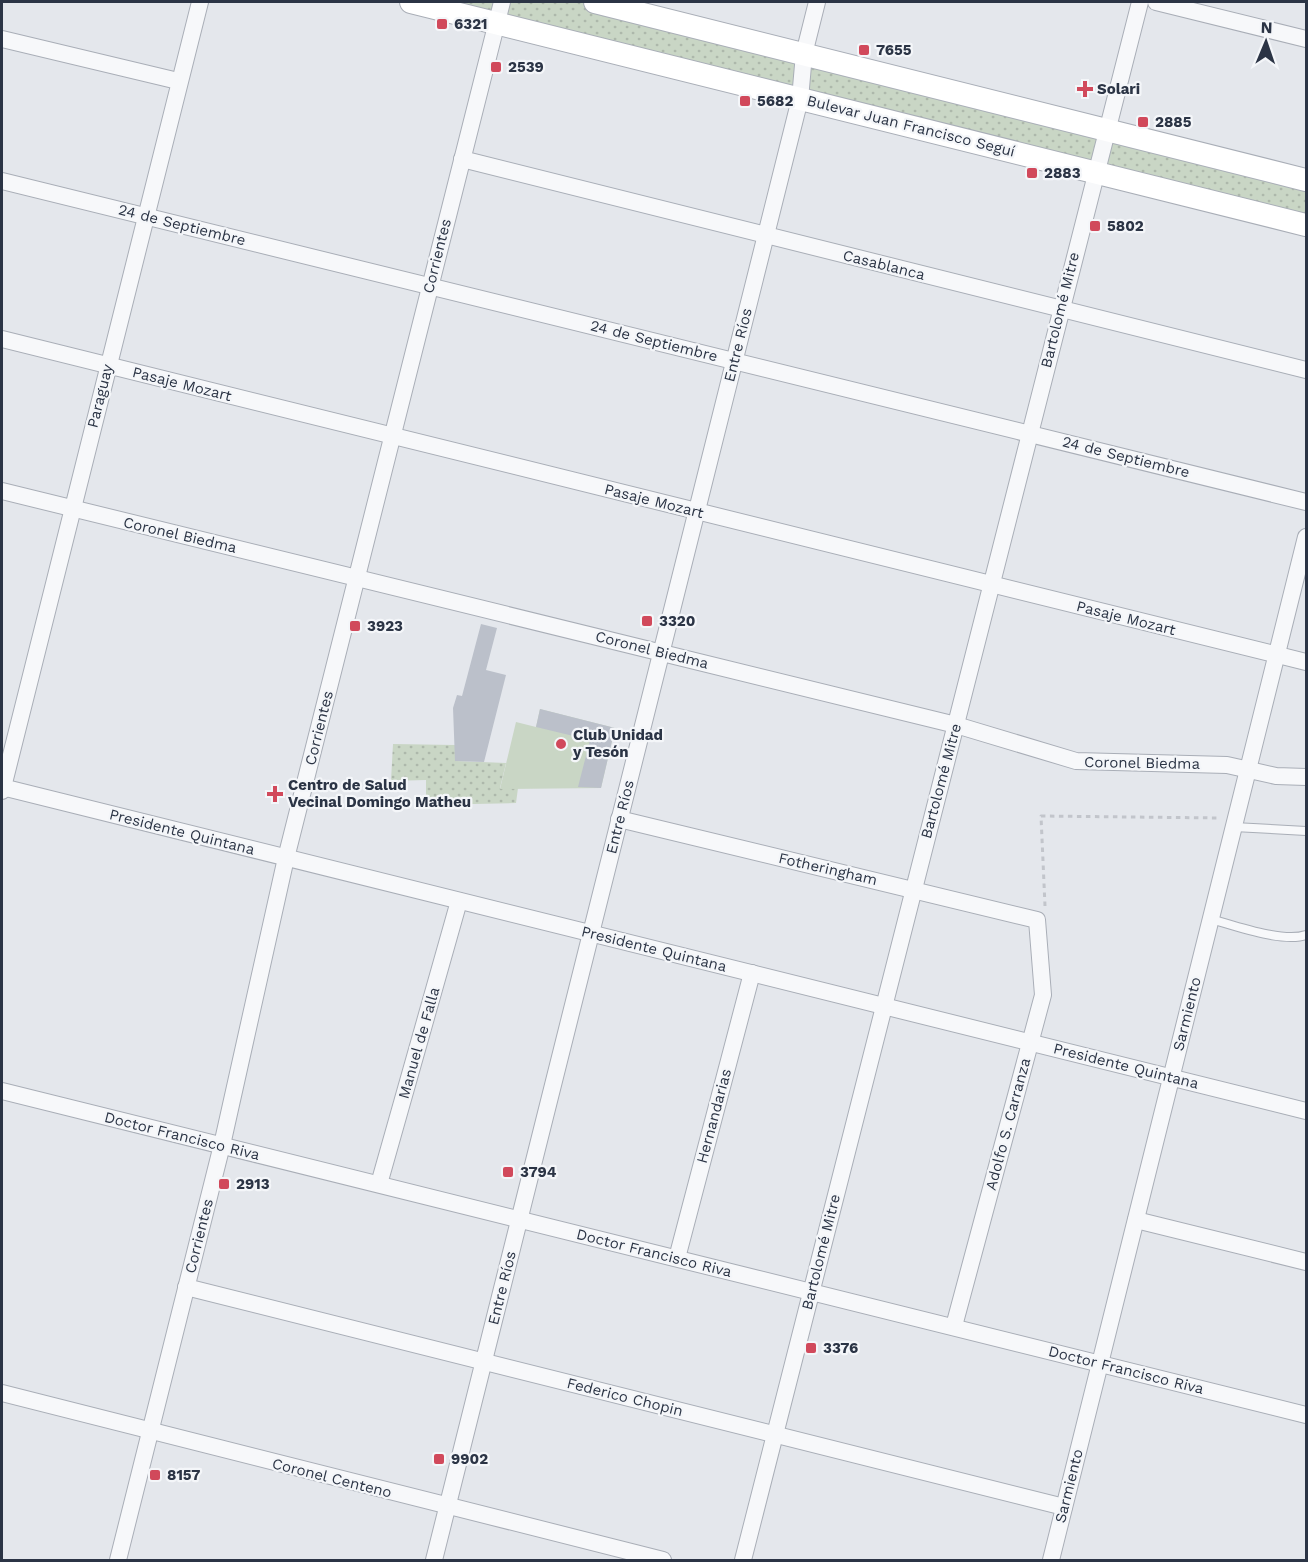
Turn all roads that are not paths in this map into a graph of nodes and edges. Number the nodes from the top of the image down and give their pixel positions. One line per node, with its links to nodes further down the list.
1 (200, 2): 11 (street, Paraguay)
2 (411, 2): 7 (main road, Bulevar Juan Francisco Seguí)
3 (595, 2): 10 (main road)
4 (817, 2): 10 (street, Entre Ríos)
5 (1140, 2): 13 (street, Bartolomé Mitre)
6 (1156, 2): 9 (street)
7 (499, 12): 12 (main road, Bulevar Juan Francisco Seguí); 14 (street, Corrientes)
8 (2, 39): 11 (street)
9 (1306, 39)
10 (804, 54): 12 (street, Entre Ríos); 13 (main road)
11 (178, 81): 18 (street, Paraguay)
12 (800, 99): 15 (main road, Bulevar Juan Francisco Seguí); 20 (street, Entre Ríos)
13 (1106, 130): 15 (street, Bartolomé Mitre); 16 (main road)
14 (462, 159): 20 (street, Casablanca); 21 (street, Corrientes)
15 (1095, 171): 19 (main road, Bulevar Juan Francisco Seguí); 22 (street, Bartolomé Mitre)
16 (1306, 180)
17 (2, 181): 18 (street, 24 de Septiembre)
18 (145, 216): 21 (street, 24 de Septiembre); 25 (street, Paraguay)
19 (1306, 225)
20 (766, 235): 22 (street, Casablanca); 24 (street, Entre Ríos)
21 (430, 286): 24 (street, 24 de Septiembre); 28 (street, Corrientes)
22 (1060, 309): 26 (street, Casablanca); 27 (street, Bartolomé Mitre)
23 (2, 339): 25 (street, Pasaje Mozart)
24 (734, 361): 27 (street, 24 de Septiembre); 32 (street, Entre Ríos)
25 (108, 365): 28 (street, Pasaje Mozart); 31 (street, Paraguay)
26 (1306, 370)
27 (1028, 433): 30 (street, 24 de Septiembre); 35 (street, Bartolomé Mitre)
28 (392, 436): 32 (street, Pasaje Mozart); 34 (street, Corrientes)
29 (2, 491): 31 (street, Coronel Biedma)
30 (1306, 502)
31 (72, 509): 34 (street, Coronel Biedma); 42 (street, Paraguay)
32 (696, 512): 35 (street, Pasaje Mozart); 36 (street, Entre Ríos)
33 (1306, 537): 37 (street, Sarmiento)
34 (357, 578): 36 (street, Coronel Biedma); 46 (street, Corrientes)
35 (990, 585): 37 (street, Pasaje Mozart); 39 (street, Bartolomé Mitre)
36 (662, 652): 39 (street, Coronel Biedma); 43 (street, Entre Ríos)
37 (1277, 656): 38 (street, Pasaje Mozart); 40 (street, Sarmiento)
38 (1306, 662)
39 (956, 725): 40 (street, Coronel Biedma); 47 (street, Bartolomé Mitre)
40 (1248, 770): 41 (street, Coronel Biedma); 44 (street, Sarmiento)
41 (1306, 777)
42 (2, 788): 46 (street, Presidente Quintana)
43 (620, 819): 47 (street, Fotheringham); 51 (street, Entre Ríos)
44 (1235, 822): 45 (lane); 49 (street, Sarmiento)
45 (1306, 831)
46 (286, 858): 48 (street, Presidente Quintana); 59 (street, Corrientes)
47 (912, 889): 50 (street, Fotheringham); 54 (street, Bartolomé Mitre)
48 (459, 901): 51 (street, Presidente Quintana); 60 (street, Manuel de Falla)
49 (1211, 919): 52 (lane); 56 (street, Sarmiento)
50 (1037, 920): 55 (street, Adolfo S. Carranza)
51 (591, 933): 53 (street, Presidente Quintana); 61 (street, Entre Ríos)
52 (1306, 934)
53 (752, 973): 54 (street, Presidente Quintana); 63 (street, Hernandarias)
54 (883, 1006): 55 (street, Presidente Quintana); 66 (street, Bartolomé Mitre)
55 (1029, 1042): 56 (street, Presidente Quintana); 67 (street, Adolfo S. Carranza)
56 (1172, 1077): 58 (street, Presidente Quintana); 62 (street, Sarmiento)
57 (2, 1091): 59 (street, Doctor Francisco Riva)
58 (1306, 1111)
59 (222, 1145): 60 (street, Doctor Francisco Riva); 65 (street, Corrientes)
60 (379, 1185): 61 (street, Doctor Francisco Riva)
61 (520, 1219): 63 (street, Doctor Francisco Riva); 68 (street, Entre Ríos)
62 (1136, 1220): 64 (street); 69 (street, Sarmiento)
63 (677, 1258): 66 (street, Doctor Francisco Riva)
64 (1306, 1262)
65 (186, 1287): 68 (street, Federico Chopin); 72 (street, Corrientes)
66 (811, 1292): 67 (street, Doctor Francisco Riva); 73 (street, Bartolomé Mitre)
67 (954, 1326): 69 (street, Doctor Francisco Riva)
68 (484, 1362): 73 (street, Federico Chopin); 75 (street, Entre Ríos)
69 (1100, 1363): 71 (street, Doctor Francisco Riva); 74 (street, Sarmiento)
70 (2, 1393): 72 (street, Coronel Centeno)
71 (1306, 1415)
72 (150, 1431): 75 (street, Coronel Centeno); 76 (street, Corrientes)
73 (775, 1434): 74 (street, Federico Chopin); 79 (street, Bartolomé Mitre)
74 (1064, 1507): 80 (street, Sarmiento)
75 (447, 1508): 77 (street, Entre Ríos); 78 (street, Coronel Centeno)
76 (118, 1560)
77 (434, 1560)
78 (663, 1560)
79 (743, 1560)
80 (1051, 1560)

